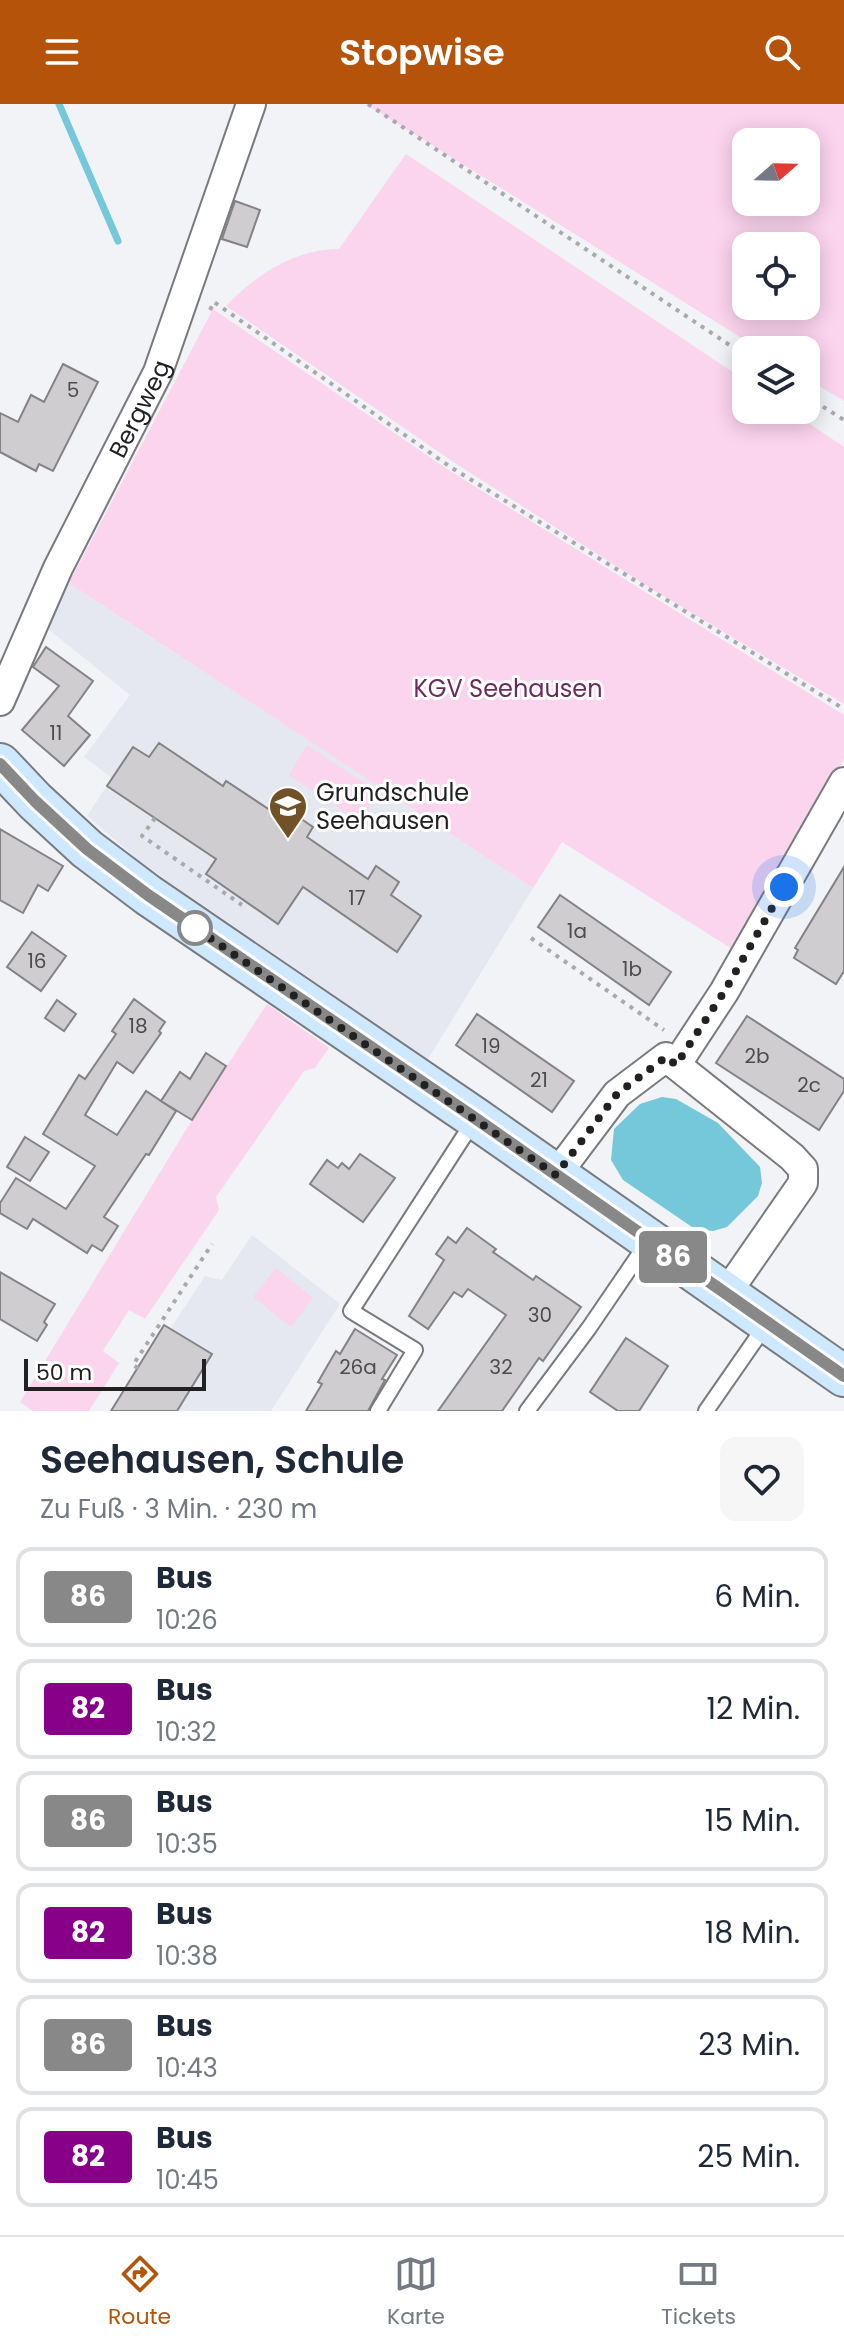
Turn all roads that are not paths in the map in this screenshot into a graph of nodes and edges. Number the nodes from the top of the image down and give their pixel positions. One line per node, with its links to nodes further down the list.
1 (251, 104): 2 (street, Bergweg)
2 (0, 701)
3 (0, 765): 6 (street)
4 (844, 782): 5 (street)
5 (682, 1056): 7 (street); 9 (street)
6 (475, 1118): 7 (street); 12 (lane)
7 (556, 1175): 8 (street)
8 (649, 1240): 9 (street); 13 (lane)
9 (726, 1294): 10 (street)
10 (767, 1322): 11 (street); 14 (lane)
11 (844, 1376)
12 (378, 1411)
13 (527, 1411)
14 (706, 1411)

